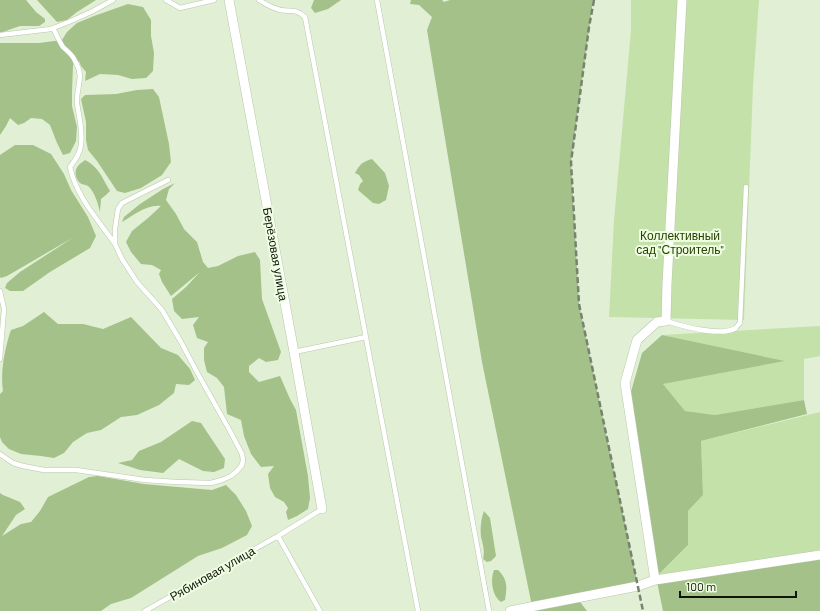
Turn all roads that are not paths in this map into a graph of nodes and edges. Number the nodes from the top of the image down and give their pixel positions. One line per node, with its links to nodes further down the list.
1 (113, 0): 8 (lane)
2 (166, 0): 3 (lane)
3 (210, 0)
4 (230, 0): 16 (street, Берёзовая улица)
5 (259, 0): 15 (lane)
6 (377, 0): 26 (lane)
7 (682, 0): 14 (street)
8 (53, 28): 9 (lane); 12 (lane)
9 (0, 35)
10 (168, 180): 12 (lane)
11 (746, 187): 14 (lane)
12 (116, 244): 18 (lane)
13 (0, 291): 17 (lane)
14 (666, 322): 22 (street)
15 (366, 337): 16 (lane); 25 (lane)
16 (294, 352): 19 (street, Берёзовая улица)
17 (0, 359)
18 (0, 454)
19 (322, 509): 20 (lane, Рябиновая улица)
20 (278, 536): 23 (lane, Рябиновая улица); 24 (lane)
21 (820, 555): 22 (street)
22 (655, 580): 27 (street)
23 (145, 611)
24 (320, 611)
25 (418, 611)
26 (488, 611)
27 (510, 611)

